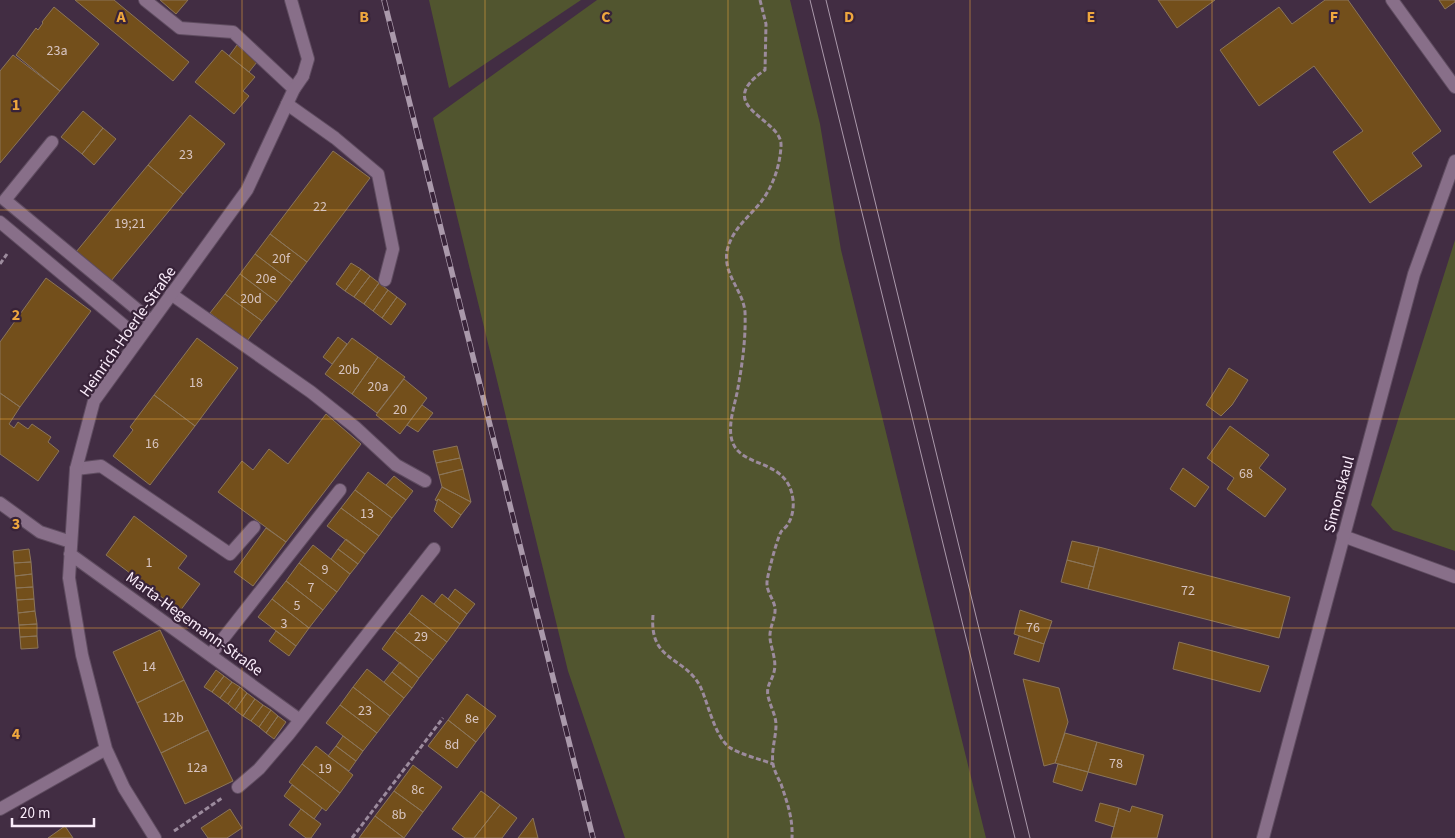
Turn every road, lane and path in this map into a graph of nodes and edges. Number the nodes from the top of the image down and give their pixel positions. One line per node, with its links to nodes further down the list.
1 (145, 0): 6 (street)
2 (292, 0): 6 (street, Heinrich-Hoerle-Straße)
3 (760, 0): 29 (path)
4 (1392, 0): 5 (street)
5 (1455, 87)
6 (294, 90): 7 (street, Heinrich-Hoerle-Straße)
7 (287, 104): 11 (street); 12 (street, Heinrich-Hoerle-Straße)
8 (52, 142): 13 (street)
9 (1455, 161): 20 (street, Simonskaul)
10 (0, 222): 14 (street)
11 (385, 280)
12 (171, 294): 13 (street, Heinrich-Hoerle-Straße); 16 (street)
13 (151, 321): 14 (street, Heinrich-Hoerle-Straße)
14 (139, 338): 15 (street, Heinrich-Hoerle-Straße)
15 (76, 469): 19 (street); 21 (street, Heinrich-Hoerle-Straße)
16 (425, 481)
17 (340, 490): 25 (street)
18 (0, 503): 21 (street, Marta-Hegemann-Straße)
19 (254, 527)
20 (1343, 536): 23 (street); 36 (street, Simonskaul)
21 (71, 548): 25 (street, Marta-Hegemann-Straße); 28 (street, Heinrich-Hoerle-Straße)
22 (434, 550): 27 (street)
23 (1455, 577)
24 (653, 615): 29 (path)
25 (211, 654): 27 (street, Marta-Hegemann-Straße)
26 (443, 718): 34 (path)
27 (300, 720): 30 (street)
28 (106, 749): 31 (street); 33 (street, Heinrich-Hoerle-Straße)
29 (773, 764): 35 (path)
30 (238, 786): 32 (path)
31 (0, 809)
32 (170, 834)
33 (154, 838)
34 (352, 838)
35 (792, 838)
36 (1263, 838)

